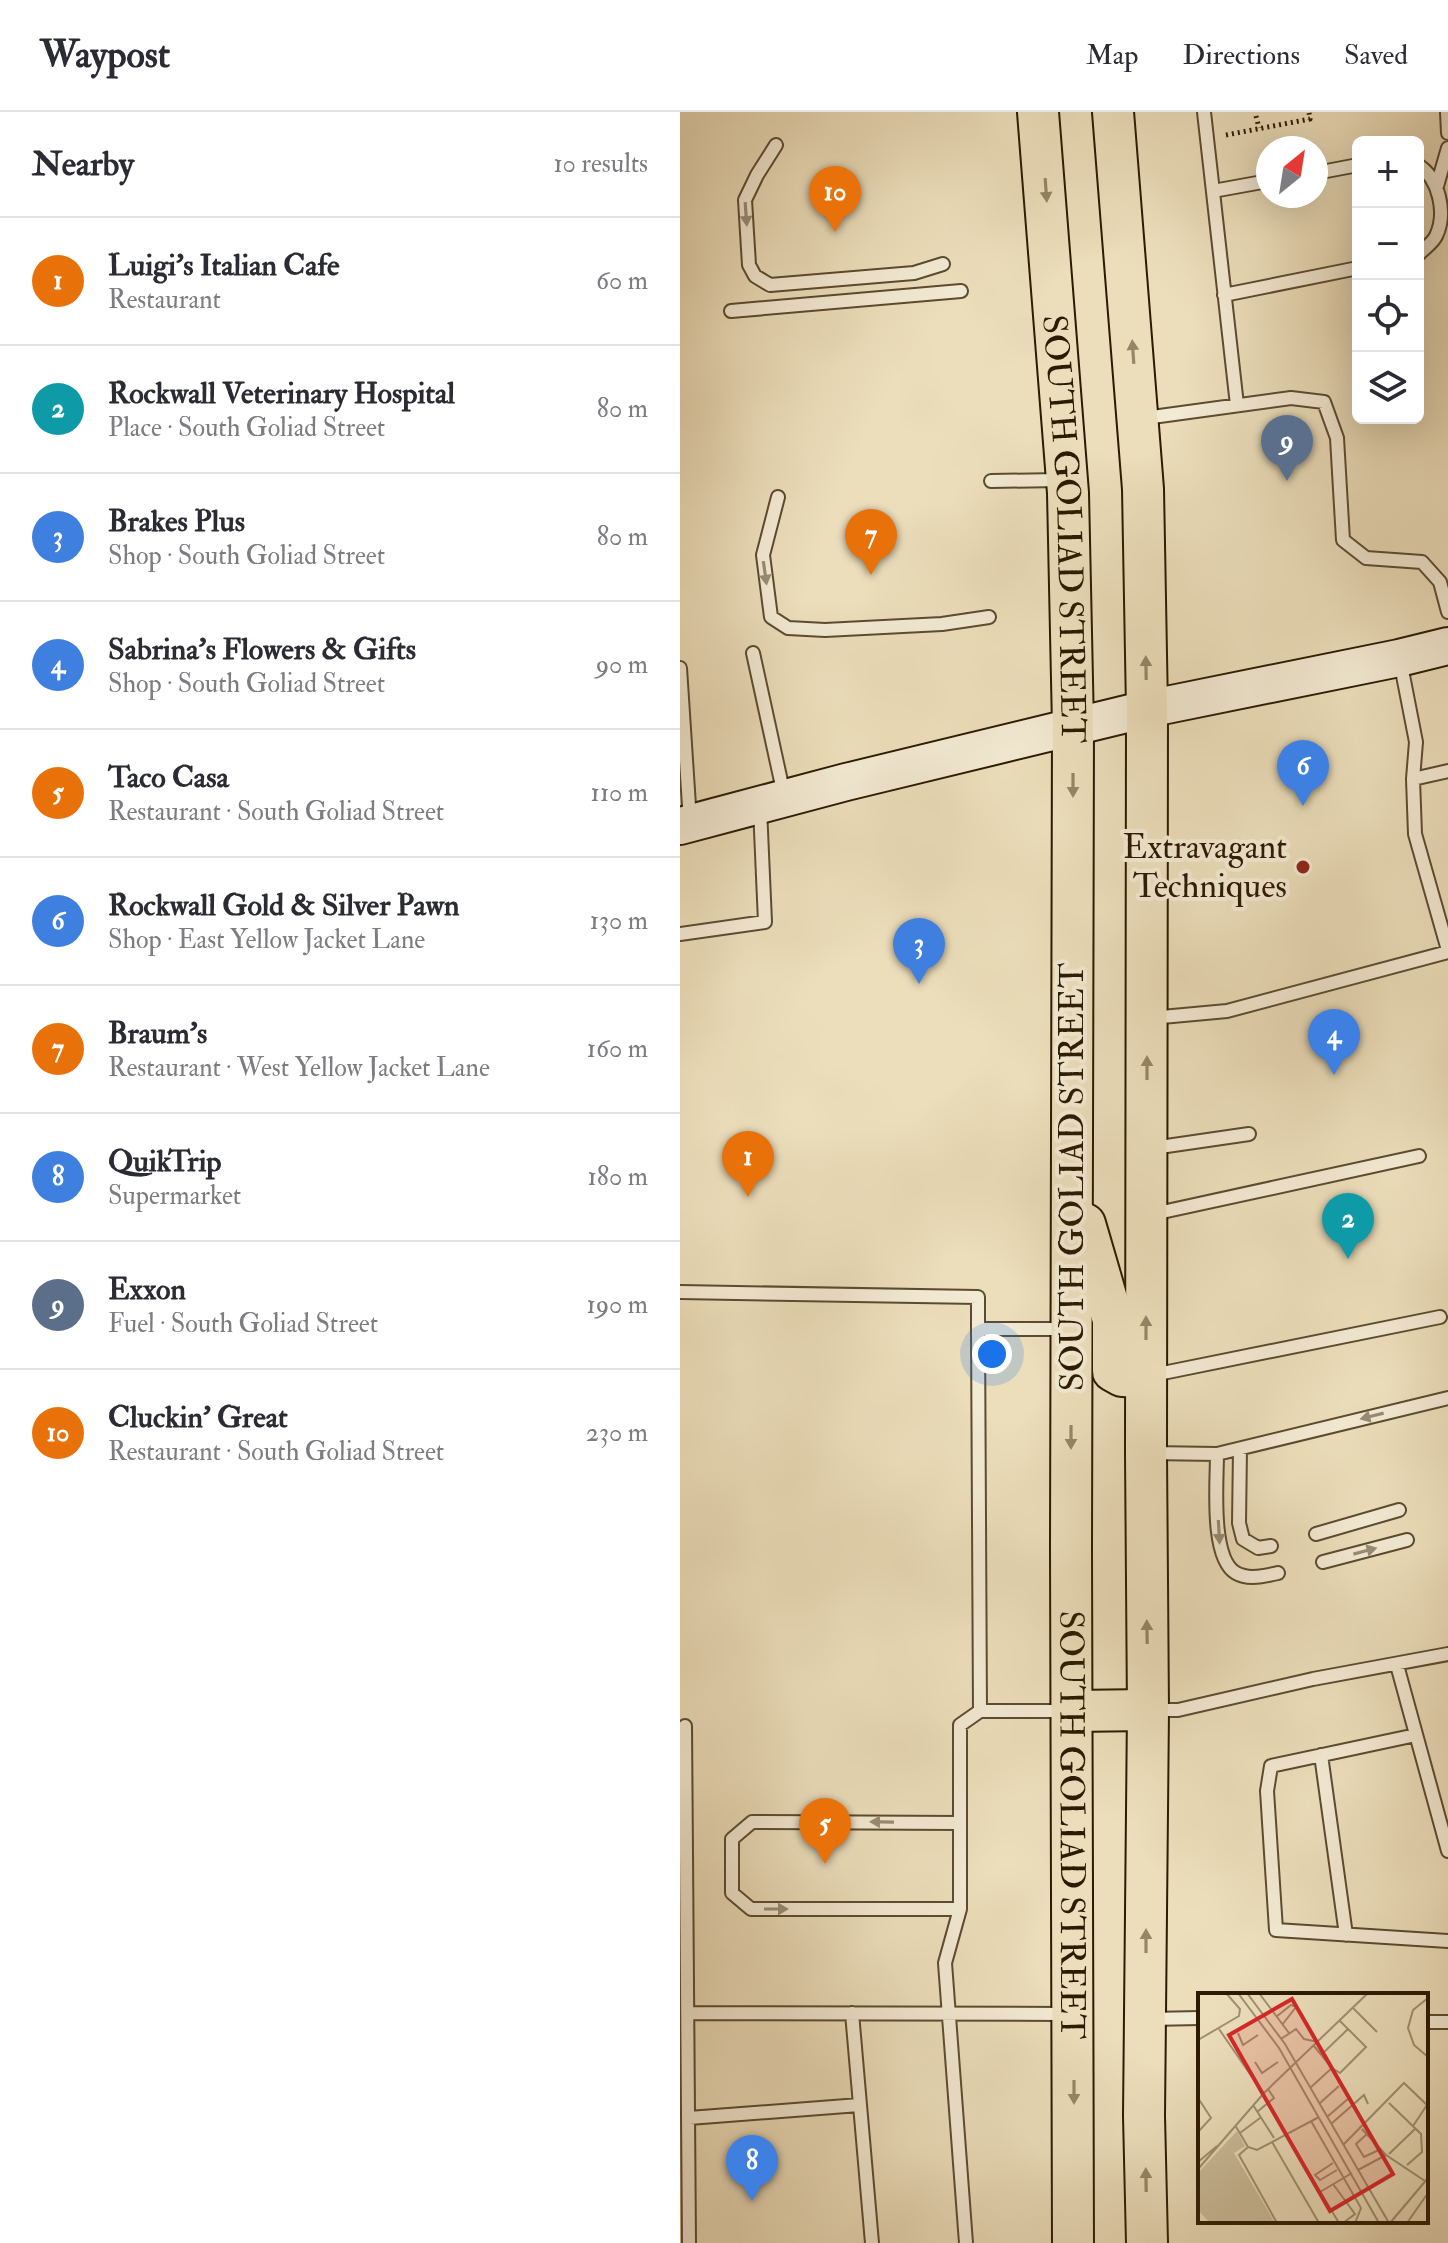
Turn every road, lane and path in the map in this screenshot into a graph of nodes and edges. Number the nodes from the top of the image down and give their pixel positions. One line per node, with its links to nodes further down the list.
1 (1038, 112): 26 (main road, SOUTH GOLIAD STREET, one-way to 26)
2 (1113, 112): 25 (main road, one-way to 2)
3 (1204, 112): 9 (lane)
4 (1447, 112): 8 (lane)
5 (1309, 113): 7 (path)
6 (1256, 116): 7 (path)
7 (1259, 128): 9 (path)
8 (1448, 133)
9 (1207, 139): 17 (lane)
10 (776, 145): 19 (lane, one-way to 19)
11 (1448, 148): 16 (lane)
12 (1352, 166): 13 (lane)
13 (1328, 171)
14 (1424, 172): 16 (lane)
15 (1256, 183): 17 (lane)
16 (1437, 186): 18 (lane)
17 (1213, 191): 22 (lane)
18 (1424, 249)
19 (943, 264)
20 (1352, 269): 22 (lane)
21 (961, 291): 23 (lane)
22 (1224, 295): 24 (lane)
23 (731, 311)
24 (1237, 405): 25 (lane); 29 (lane)
25 (1137, 419): 35 (main road, one-way to 25)
26 (1067, 480): 27 (lane); 36 (main road, SOUTH GOLIAD STREET)
27 (991, 481)
28 (778, 497): 30 (lane, one-way to 30)
29 (1448, 612)
30 (989, 617)
31 (1448, 646): 33 (street)
32 (753, 653): 39 (lane)
33 (1399, 658): 35 (street); 38 (lane)
34 (680, 668): 40 (lane)
35 (1147, 709): 36 (street); 43 (main road)
36 (1073, 726): 39 (street); 47 (main road, SOUTH GOLIAD STREET, one-way to 47)
37 (1448, 771): 38 (lane)
38 (1413, 779): 42 (lane)
39 (772, 802): 40 (street); 41 (lane)
40 (685, 825)
41 (680, 934)
42 (1448, 951): 43 (lane)
43 (1147, 1018): 45 (main road, one-way to 43)
44 (1249, 1134): 45 (lane)
45 (1147, 1149): 48 (main road)
46 (1419, 1156): 48 (lane)
47 (1072, 1178): 52 (main road, SOUTH GOLIAD STREET); 53 (main road)
48 (1147, 1215): 53 (main road, one-way to 48)
49 (680, 1292): 51 (lane)
50 (1440, 1317): 53 (lane)
51 (978, 1329): 52 (lane); 67 (lane)
52 (1071, 1329): 68 (main road, SOUTH GOLIAD STREET, one-way to 68)
53 (1146, 1377): 56 (main road)
54 (1448, 1398): 55 (lane, one-way to 55)
55 (1240, 1449): 57 (lane); 61 (lane)
56 (1146, 1453): 57 (lane); 66 (main road, one-way to 56)
57 (1217, 1454): 63 (lane, one-way to 63)
58 (1399, 1510): 59 (lane)
59 (1316, 1534)
60 (1407, 1540): 62 (lane, one-way to 60)
61 (1271, 1546)
62 (1323, 1562)
63 (1278, 1573)
64 (1448, 1654): 65 (lane)
65 (1397, 1665): 66 (lane); 70 (lane)
66 (1148, 1710): 68 (main road); 82 (main road, one-way to 66)
67 (980, 1711): 68 (lane); 72 (lane)
68 (1072, 1711): 80 (main road, SOUTH GOLIAD STREET)
69 (685, 1726): 77 (lane)
70 (1416, 1735): 71 (lane); 73 (lane)
71 (1321, 1755): 75 (lane); 75 (lane)
72 (960, 1823): 74 (lane); 74 (lane, one-way to 74)
73 (1448, 1851)
74 (960, 1909): 79 (lane)
75 (1346, 1935): 76 (lane)
76 (1448, 1941)
77 (688, 2013): 78 (lane); 84 (lane)
78 (852, 2013): 79 (lane); 83 (lane)
79 (947, 2013): 80 (lane); 87 (lane)
80 (1074, 2014): 88 (main road, SOUTH GOLIAD STREET, one-way to 88)
81 (1198, 2018): 82 (lane)
82 (1146, 2019): 89 (main road, one-way to 82)
83 (859, 2105): 84 (lane); 86 (lane)
84 (689, 2118): 85 (lane)
85 (689, 2243)
86 (872, 2243)
87 (966, 2243)
88 (1073, 2243)
89 (1147, 2243)

